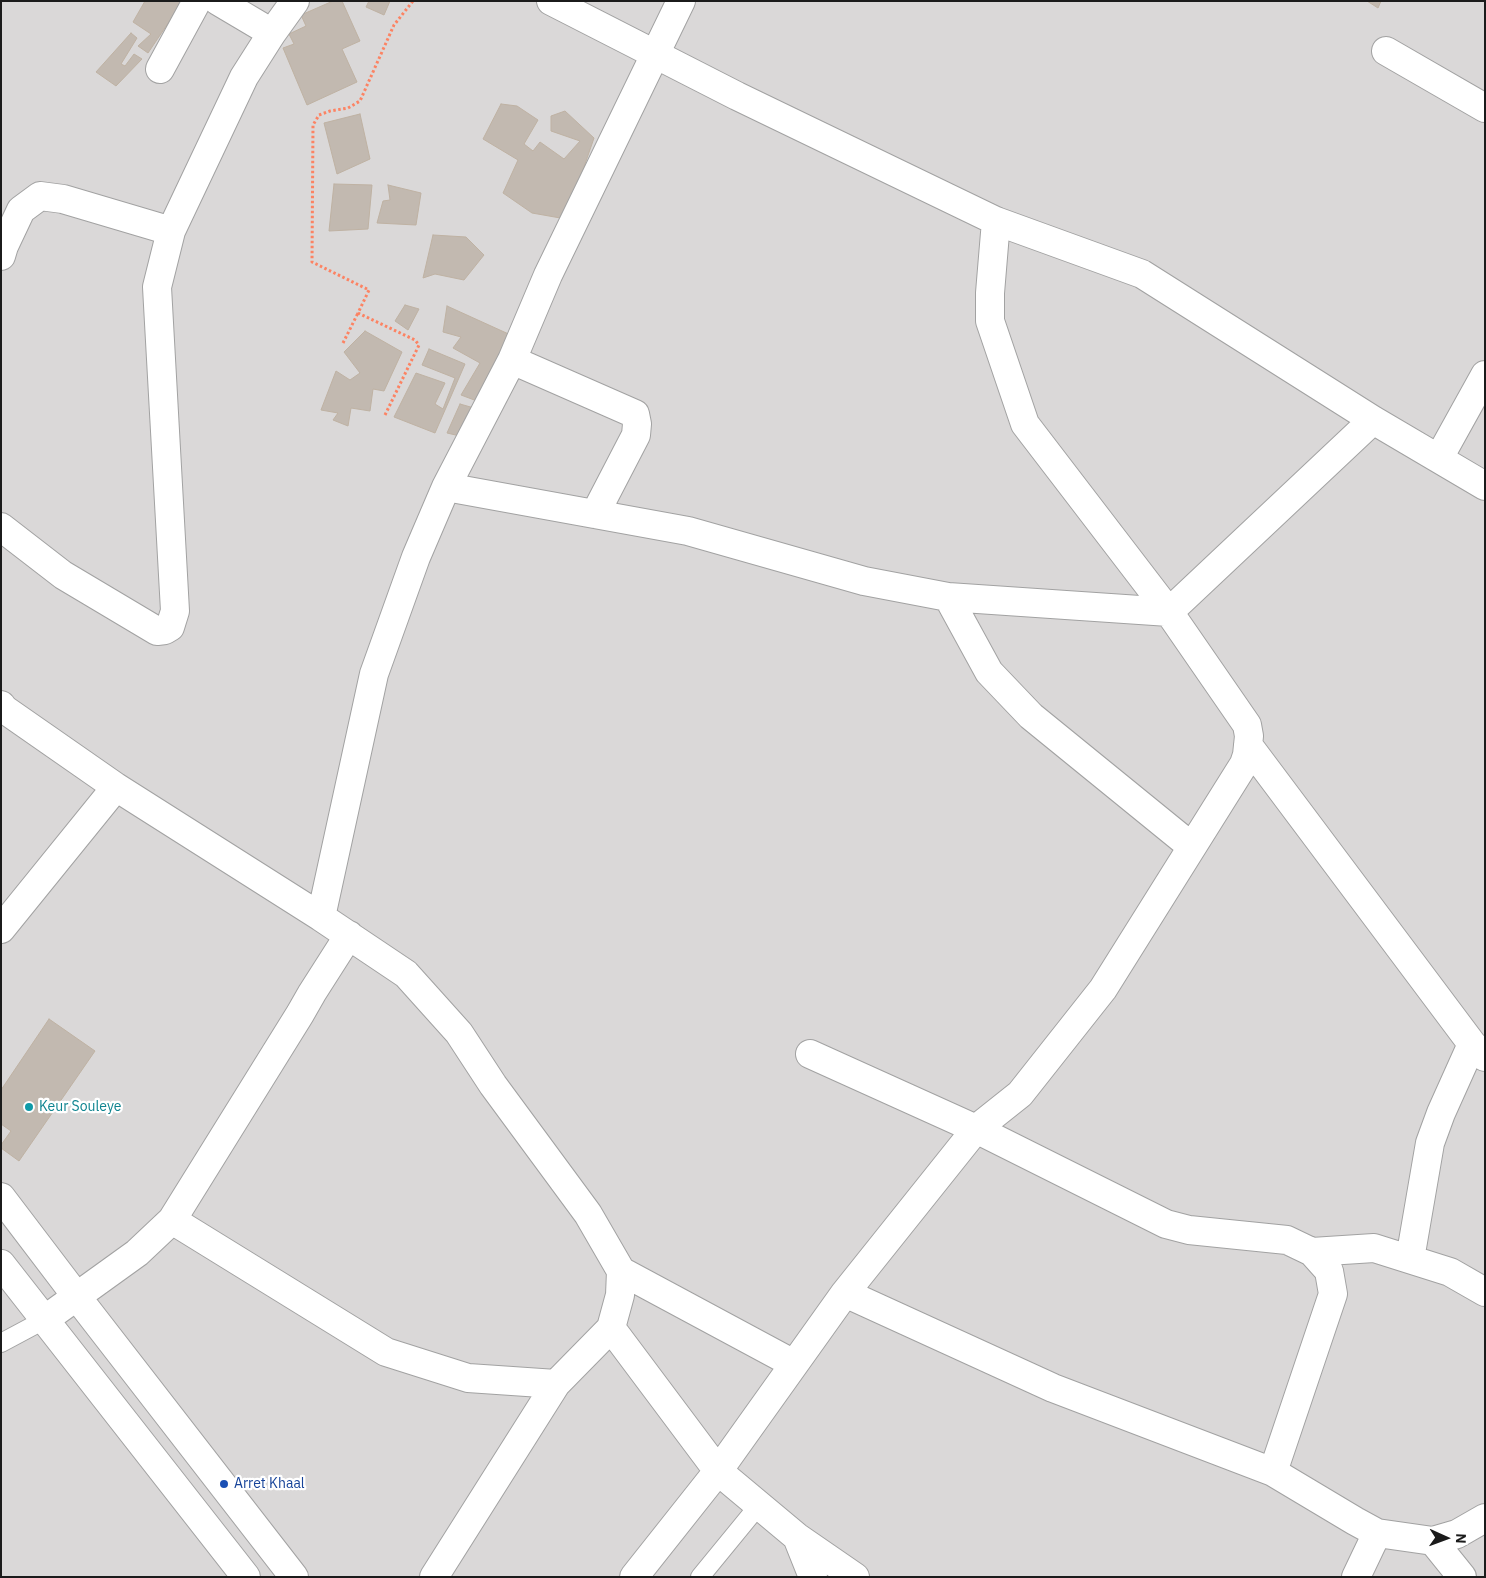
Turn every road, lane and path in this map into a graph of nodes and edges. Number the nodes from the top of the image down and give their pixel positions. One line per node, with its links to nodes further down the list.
1 (197, 1): 10 (street)
2 (218, 1): 7 (street)
3 (295, 1): 7 (street)
4 (413, 1): 15 (path)
5 (551, 1): 9 (street)
6 (681, 1): 9 (street)
7 (272, 33): 13 (street)
8 (1386, 51): 11 (street)
9 (656, 55): 12 (street); 17 (street)
10 (160, 69)
11 (1485, 108)
12 (996, 221): 20 (street); 27 (street)
13 (171, 231): 14 (street); 25 (street)
14 (1, 256)
15 (358, 312): 16 (path); 19 (path)
16 (343, 343)
17 (512, 360): 23 (street); 24 (street)
18 (1485, 375): 21 (street)
19 (385, 416)
20 (1373, 420): 21 (street); 27 (street)
21 (1439, 458): 22 (street)
22 (1485, 486)
23 (446, 487): 24 (street); 32 (street)
24 (595, 514): 26 (street)
25 (1, 527)
26 (948, 597): 27 (street); 31 (street)
27 (1169, 612): 29 (street)
28 (1, 706): 30 (street)
29 (1248, 745): 31 (street); 35 (street)
30 (116, 787): 32 (street); 33 (street)
31 (1192, 847): 37 (street)
32 (321, 916): 34 (street)
33 (1, 930)
34 (349, 935): 39 (street); 43 (street)
35 (1478, 1050): 41 (street)
36 (810, 1054): 37 (street)
37 (976, 1129): 40 (street); 45 (street)
38 (1, 1197): 46 (street)
39 (172, 1220): 46 (street); 51 (street)
40 (1312, 1252): 41 (street); 53 (street)
41 (1410, 1259): 44 (street)
42 (1, 1264): 47 (street)
43 (621, 1271): 48 (street); 50 (street)
44 (1485, 1292)
45 (845, 1293): 50 (street); 53 (street)
46 (77, 1297): 47 (street); 60 (street)
47 (44, 1320): 49 (lane); 59 (street)
48 (611, 1328): 51 (street); 52 (street)
49 (1, 1343)
50 (794, 1364): 52 (street)
51 (556, 1384): 61 (street)
52 (718, 1472): 54 (street); 62 (street)
53 (1273, 1472): 56 (street)
54 (759, 1505): 57 (street); 63 (lane)
55 (1485, 1518): 58 (street)
56 (1377, 1533): 58 (street); 66 (street)
57 (798, 1538): 64 (street); 65 (street)
58 (1432, 1541): 67 (street)
59 (246, 1577)
60 (294, 1577)
61 (434, 1577)
62 (634, 1577)
63 (700, 1577)
64 (813, 1577)
65 (855, 1577)
66 (1356, 1577)
67 (1462, 1577)

